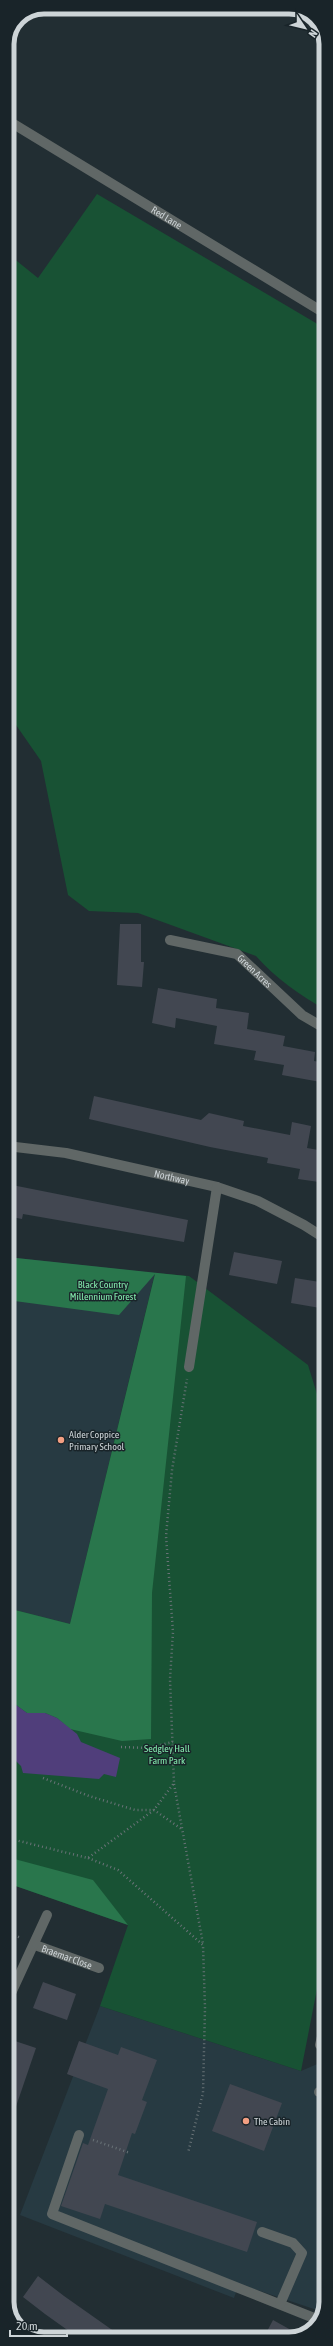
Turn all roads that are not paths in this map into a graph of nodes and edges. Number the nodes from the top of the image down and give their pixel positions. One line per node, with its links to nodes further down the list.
1 (14, 124): 2 (street, Red Lane)
2 (319, 310)
3 (170, 940): 4 (street, Green Acres)
4 (319, 1025)
5 (14, 1147): 6 (street, Northway)
6 (217, 1187): 7 (street, Northway); 8 (street)
7 (319, 1235)
8 (189, 1367)
9 (47, 1915): 10 (street, Braemar Close)
10 (35, 1945): 11 (street, Braemar Close); 12 (street, Braemar Close)
11 (99, 1968)
12 (14, 1988)
13 (79, 2135): 15 (street)
14 (262, 2232): 15 (street)
15 (280, 2304): 16 (street)
16 (314, 2318)

